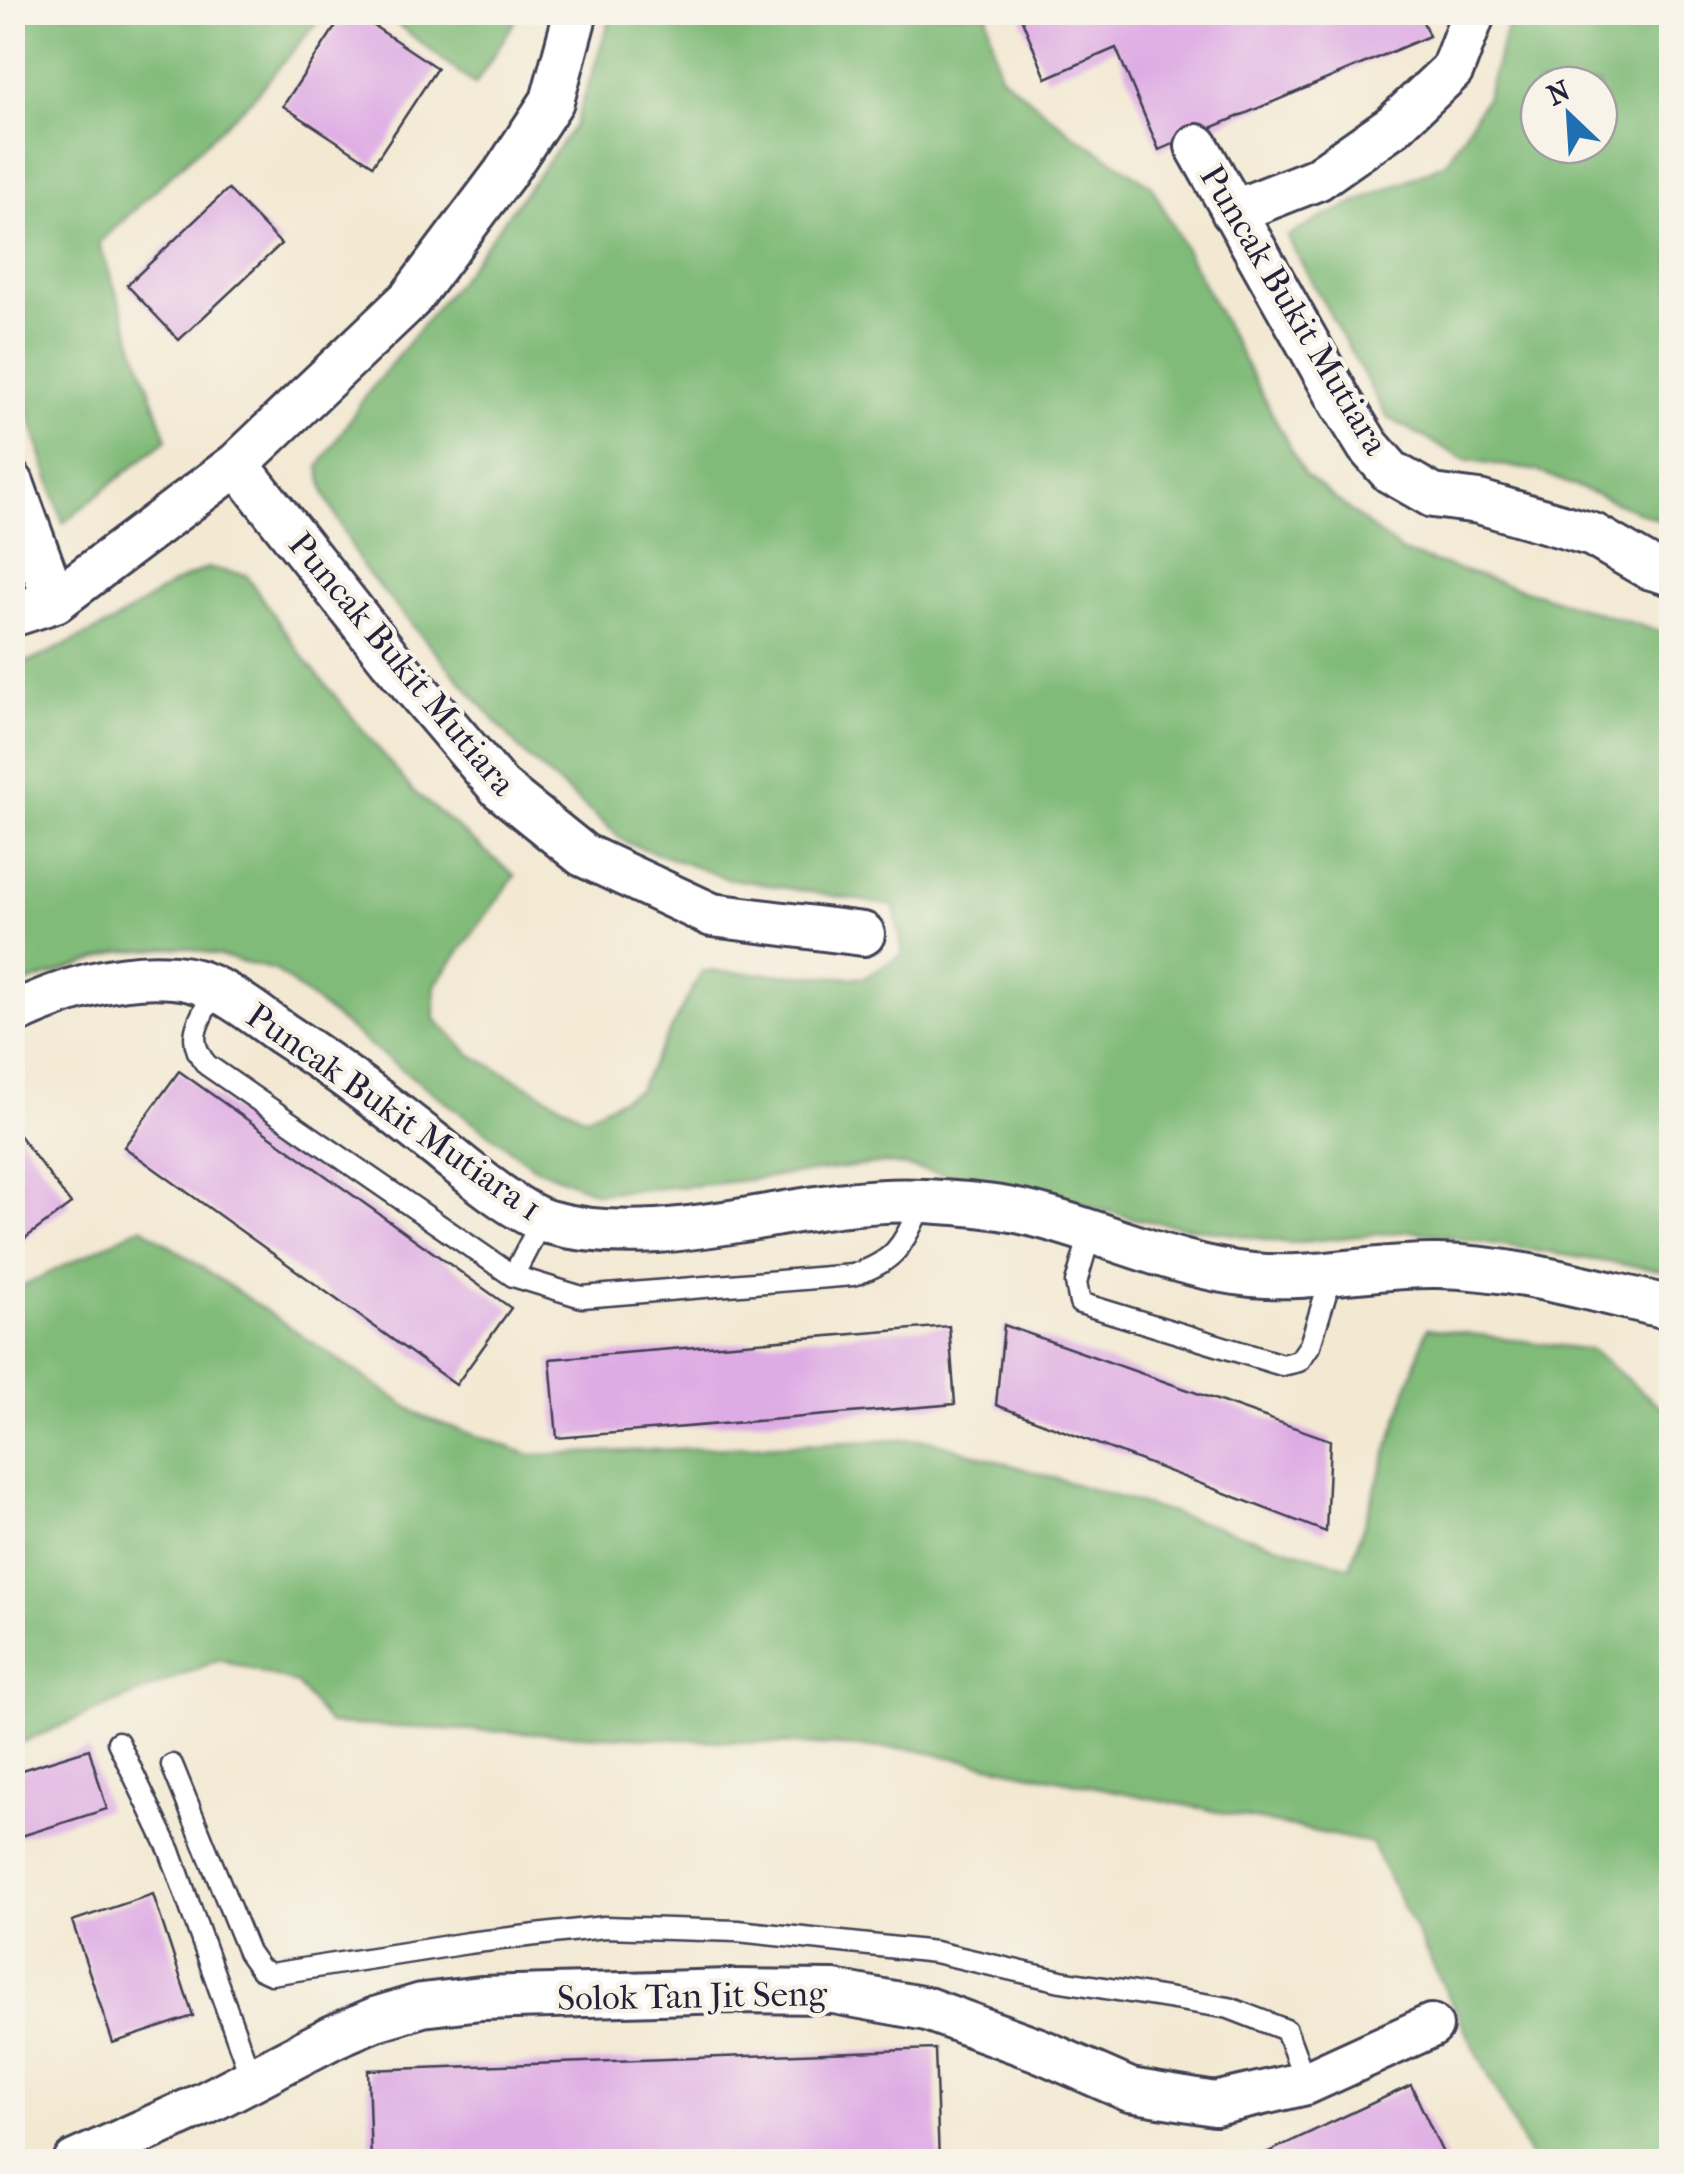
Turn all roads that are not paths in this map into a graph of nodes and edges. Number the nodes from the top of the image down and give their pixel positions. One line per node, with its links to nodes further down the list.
1 (576, 12): 5 (street)
2 (1474, 12): 4 (street)
3 (1196, 146): 4 (street, Puncak Bukit Mutiara)
4 (1234, 212): 7 (street, Puncak Bukit Mutiara)
5 (237, 464): 8 (street); 10 (street, Puncak Bukit Mutiara)
6 (12, 483): 8 (street)
7 (1672, 574)
8 (55, 601): 9 (street)
9 (12, 615)
10 (863, 934)
11 (216, 988): 12 (street, Puncak Bukit Mutiara 1); 14 (street, Puncak Bukit Mutiara 1); 17 (lane)
12 (12, 1014)
13 (923, 1201): 14 (street, Puncak Bukit Mutiara 1); 15 (street, Puncak Bukit Mutiara 1); 17 (lane)
14 (542, 1220): 17 (lane)
15 (1090, 1234): 16 (street, Puncak Bukit Mutiara 1); 16 (lane)
16 (1332, 1274): 18 (street, Puncak Bukit Mutiara 1)
17 (513, 1276)
18 (1672, 1308)
19 (118, 1742): 22 (lane)
20 (172, 1765): 23 (lane)
21 (1431, 2026): 23 (street, Solok Tan Jit Seng)
22 (252, 2080): 23 (street, Solok Tan Jit Seng); 24 (street, Solok Tan Jit Seng)
23 (1306, 2083)
24 (75, 2162)

